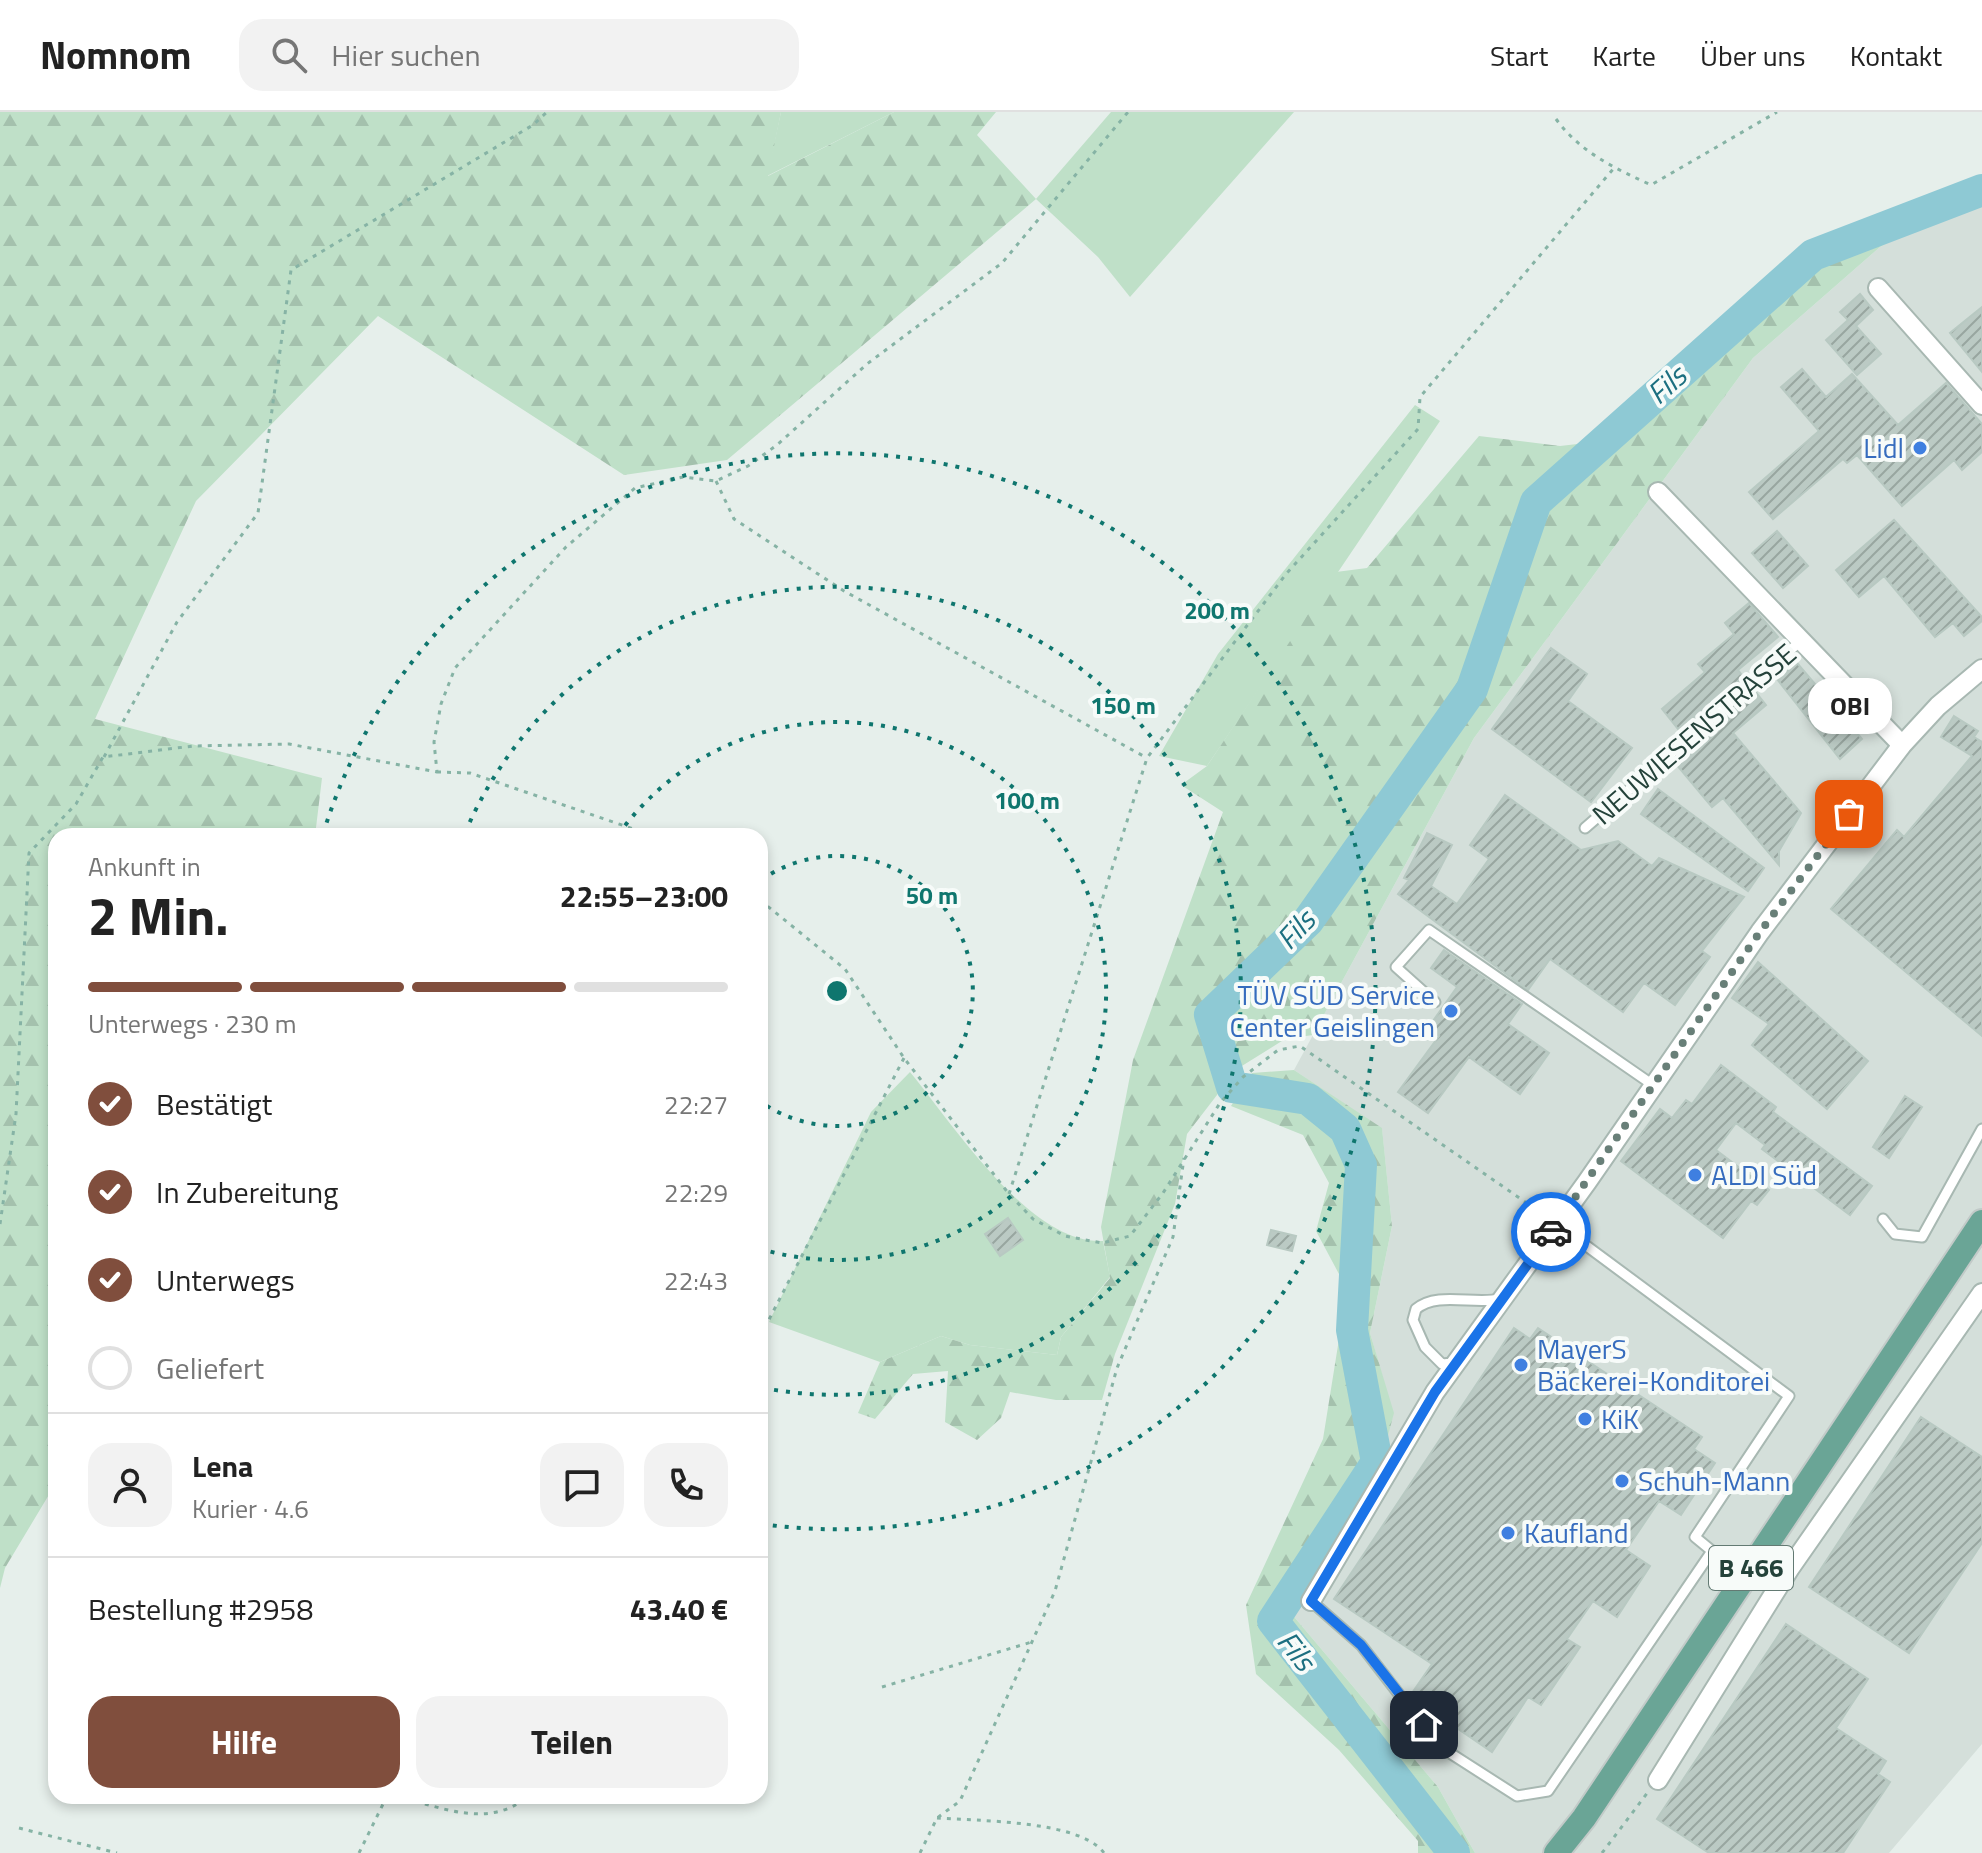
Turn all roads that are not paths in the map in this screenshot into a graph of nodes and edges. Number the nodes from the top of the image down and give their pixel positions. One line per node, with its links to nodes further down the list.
1 (1878, 288): 2 (street)
2 (1982, 405)
3 (1658, 492): 4 (street, NEUWIESENSTRASSE)
4 (1803, 639): 6 (street, NEUWIESENSTRASSE); 7 (lane, NEUWIESENSTRASSE)
5 (1982, 669): 6 (street)
6 (1902, 745): 9 (street)
7 (1585, 828)
8 (1435, 1002): 9 (lane)
9 (1653, 1085): 13 (street)
10 (1982, 1129): 11 (lane)
11 (1883, 1219)
12 (1982, 1222): 19 (main road, B 466)
13 (1557, 1224): 15 (street); 17 (lane)
14 (1982, 1293): 18 (street)
15 (1503, 1298): 16 (street); 16 (lane)
16 (1457, 1362): 17 (street)
17 (1311, 1601)
18 (1658, 1780)
19 (1556, 1853)

